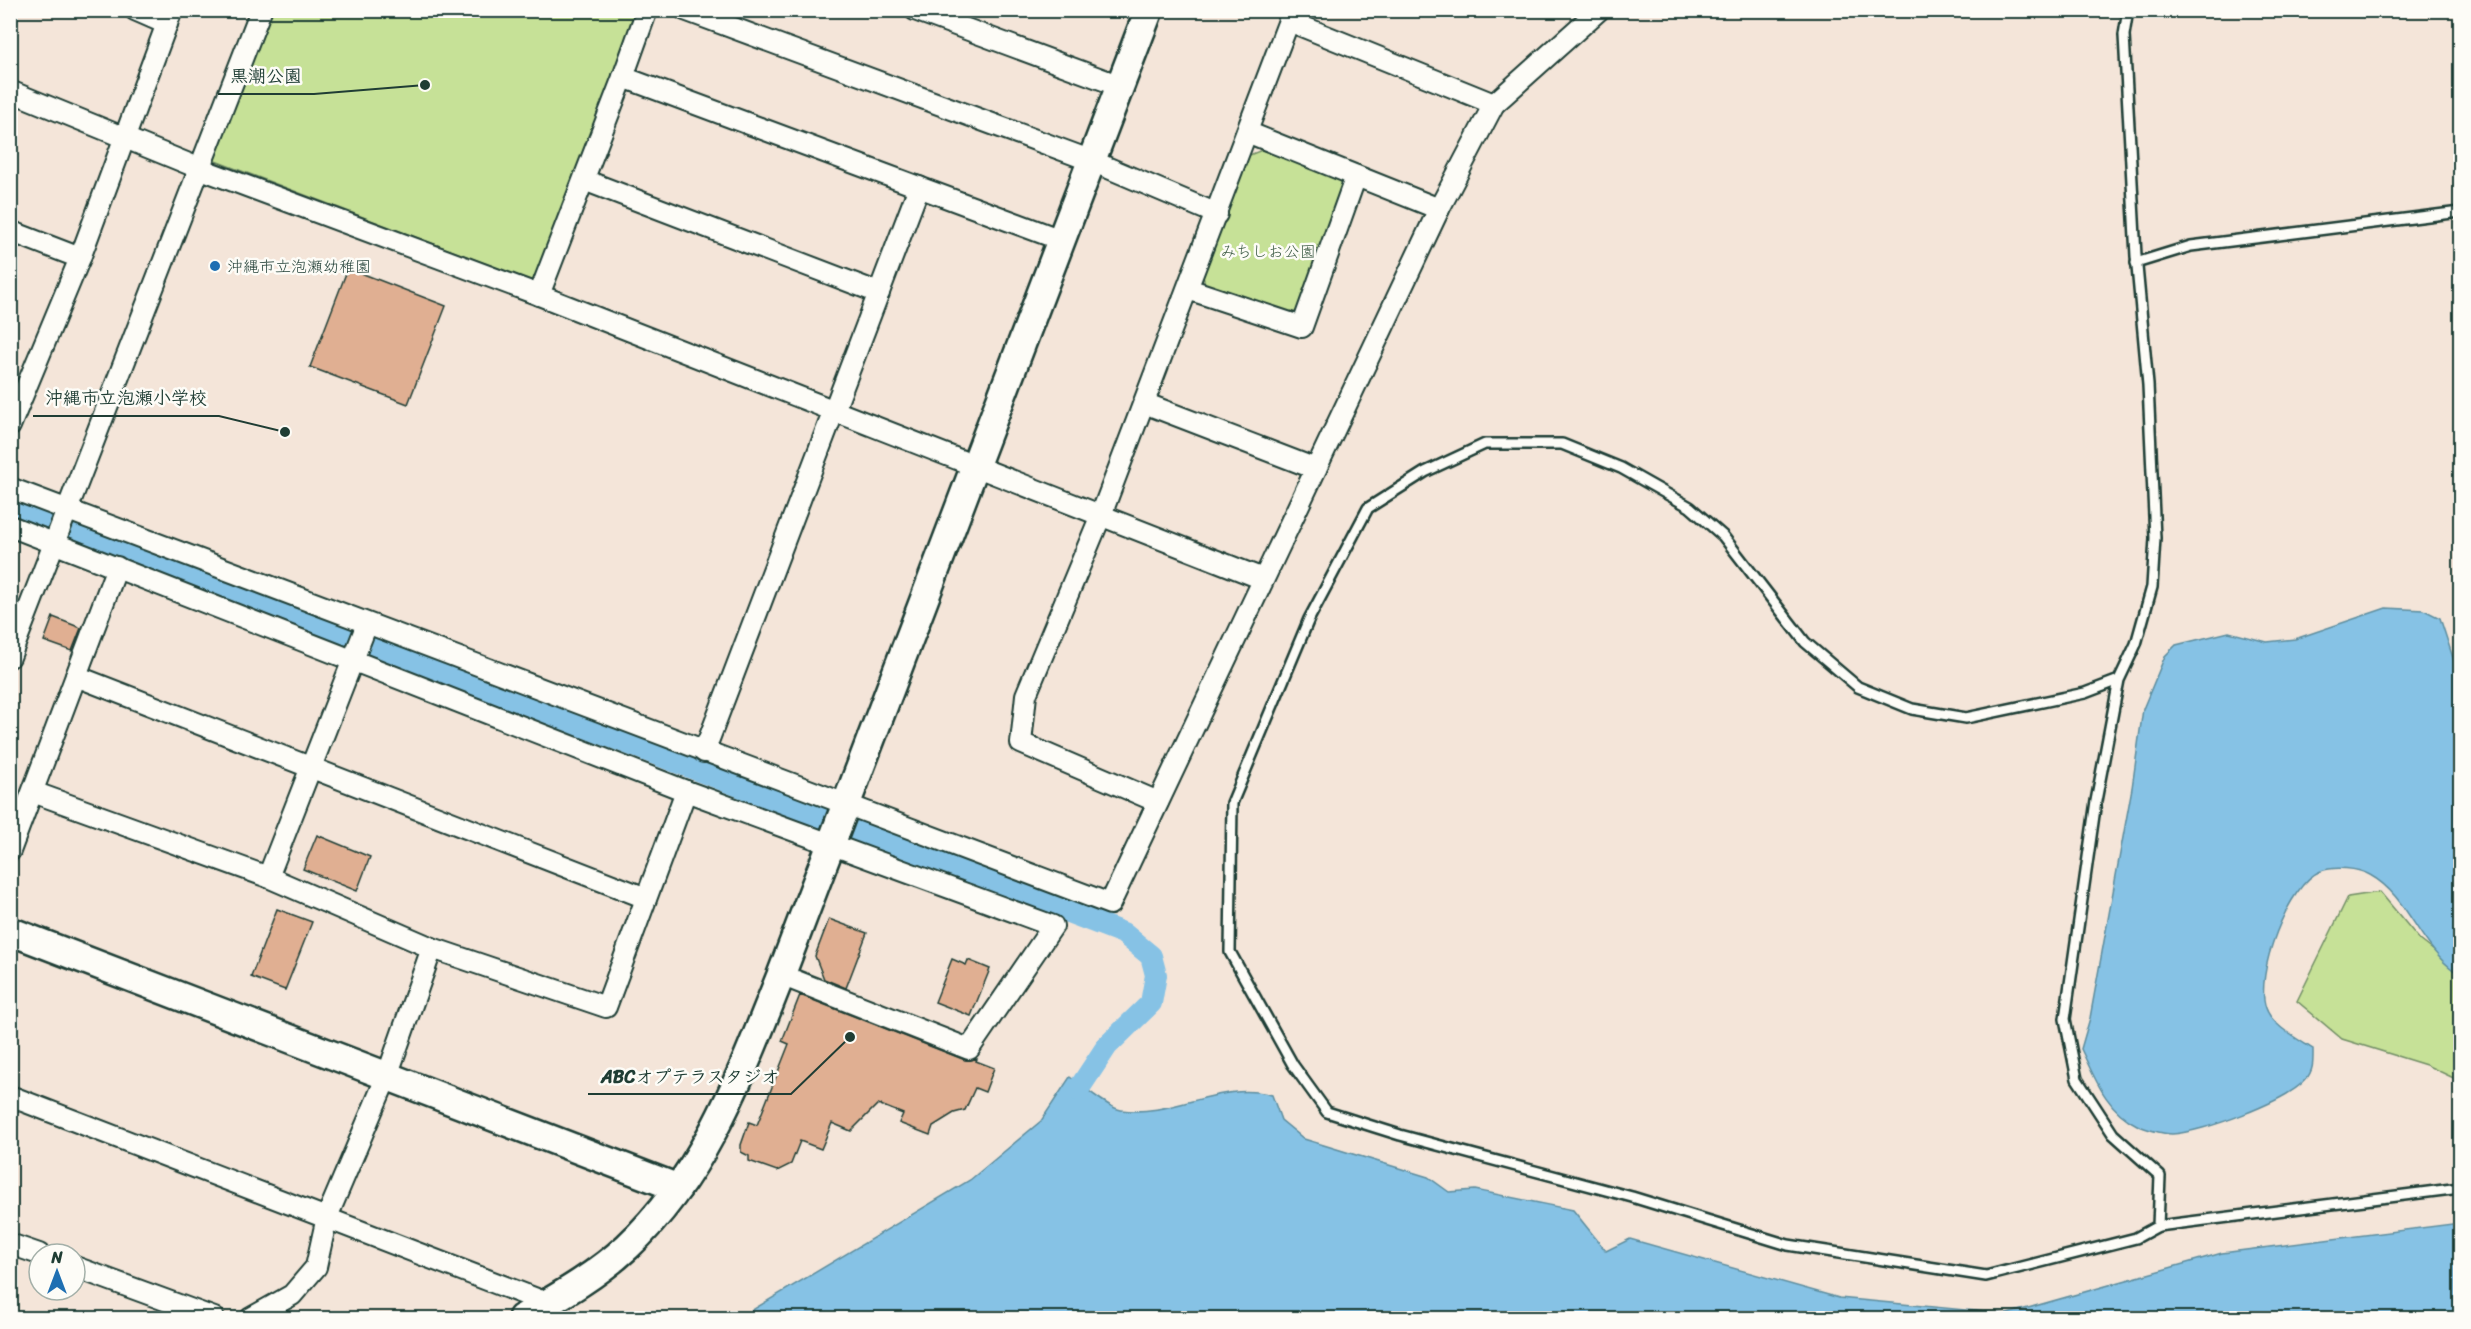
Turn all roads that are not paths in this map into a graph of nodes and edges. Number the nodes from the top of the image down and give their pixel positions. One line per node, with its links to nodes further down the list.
1 (135, 10): 10 (street)
2 (261, 10): 18 (street)
3 (647, 10): 11 (street)
4 (685, 10): 17 (street)
5 (915, 10): 12 (street)
6 (1149, 10): 12 (street)
7 (1599, 10): 14 (street)
8 (2128, 10): 28 (lane)
9 (1291, 16): 14 (street); 15 (street)
10 (170, 17): 16 (street)
11 (623, 77): 20 (street); 21 (street)
12 (1120, 86): 17 (street)
13 (10, 91): 16 (street)
14 (1494, 104): 22 (street)
15 (1247, 132): 19 (street); 23 (street)
16 (124, 136): 18 (street); 27 (street)
17 (1092, 160): 23 (street); 26 (street)
18 (201, 169): 31 (street); 38 (street)
19 (1356, 176): 22 (street); 29 (street)
20 (584, 180): 30 (street); 31 (street)
21 (919, 187): 26 (street); 30 (street)
22 (1439, 209): 36 (street)
23 (1217, 214): 29 (street)
24 (2460, 214): 28 (lane)
25 (10, 231): 27 (street)
26 (1061, 240): 35 (street)
27 (80, 258): 34 (street)
28 (2136, 263): 48 (lane)
29 (1188, 289): 32 (street)
30 (879, 292): 33 (street)
31 (539, 295): 33 (street)
32 (1144, 403): 36 (street); 39 (street)
33 (834, 411): 35 (street); 49 (street)
34 (10, 426)
35 (975, 466): 39 (street); 54 (street)
36 (1316, 469): 43 (street)
37 (10, 488): 38 (street)
38 (68, 511): 41 (street); 44 (street)
39 (1101, 515): 43 (street); 53 (street)
40 (10, 526): 41 (street)
41 (54, 543): 42 (street); 45 (street)
42 (117, 567): 46 (street); 47 (street)
43 (1263, 579): 53 (street)
44 (367, 624): 46 (street); 49 (street)
45 (10, 657)
46 (352, 659): 50 (street); 51 (street)
47 (76, 676): 50 (street); 52 (street)
48 (2119, 680): 66 (lane); 66 (lane)
49 (704, 752): 54 (street)
50 (310, 767): 56 (street); 57 (street)
51 (686, 791): 54 (street); 57 (street)
52 (33, 792): 55 (street); 56 (street)
53 (1158, 802): 54 (street)
54 (838, 823): 60 (street); 60 (street)
55 (10, 851)
56 (268, 877): 59 (street)
57 (646, 898): 59 (street)
58 (10, 931): 61 (street)
59 (432, 948): 61 (street)
60 (781, 975): 63 (street)
61 (387, 1076): 63 (street); 65 (street)
62 (10, 1096): 65 (street)
63 (678, 1188): 70 (street)
64 (2460, 1188): 66 (lane)
65 (327, 1217): 70 (street); 72 (street)
66 (2158, 1226)
67 (10, 1244): 68 (street)
68 (27, 1250)
69 (87, 1271): 71 (street)
70 (547, 1303): 73 (street)
71 (214, 1318)
72 (251, 1318)
73 (522, 1318)

